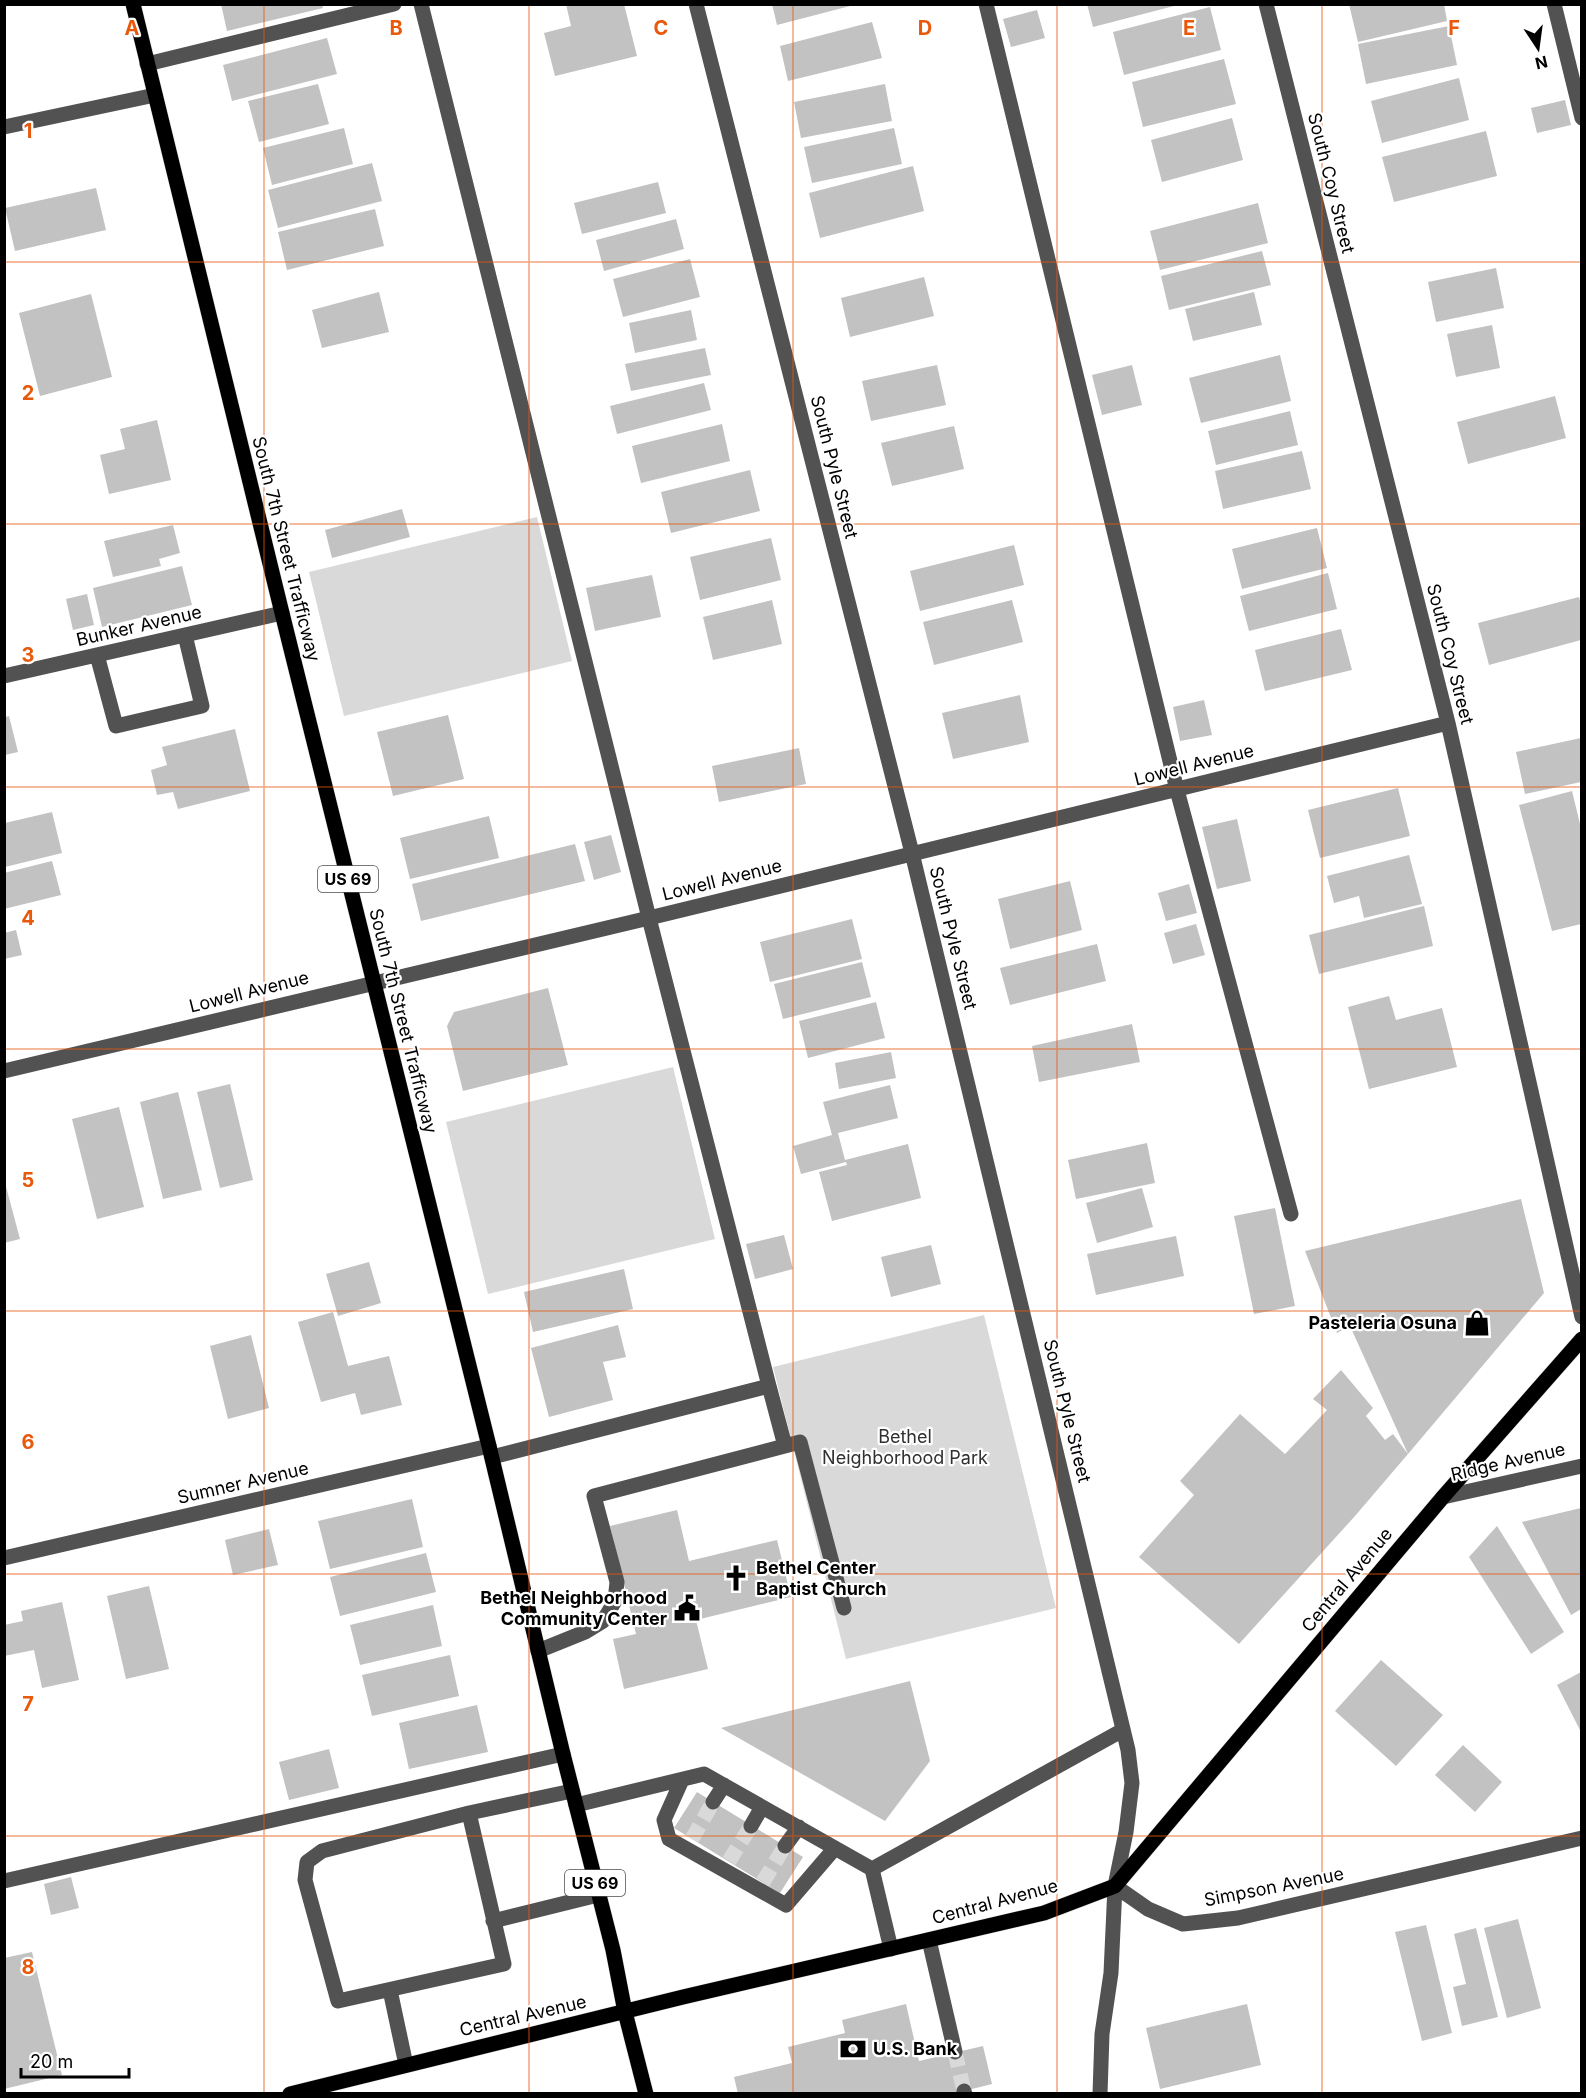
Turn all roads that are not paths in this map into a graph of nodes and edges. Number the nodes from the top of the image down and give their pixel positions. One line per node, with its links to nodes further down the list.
1 (133, 4): 8 (main road, South 7th Street Trafficway / US 69)
2 (394, 4): 8 (street)
3 (421, 4): 19 (street)
4 (696, 4): 18 (street, South Pyle Street)
5 (986, 4): 17 (street)
6 (1266, 4): 16 (street, South Coy Street)
7 (1554, 4): 10 (street)
8 (147, 64): 9 (main road, South 7th Street Trafficway / US 69)
9 (155, 95): 11 (street); 12 (main road, South 7th Street Trafficway / US 69)
10 (1581, 118)
11 (4, 127)
12 (282, 613): 13 (street, Bunker Avenue); 20 (main road, South 7th Street Trafficway / US 69)
13 (185, 635): 14 (street, Bunker Avenue); 14 (street)
14 (98, 655): 15 (street, Bunker Avenue)
15 (4, 676)
16 (1448, 723): 17 (street, Lowell Avenue); 23 (street, South Coy Street)
17 (1177, 790): 18 (street, Lowell Avenue); 22 (street)
18 (912, 853): 19 (street, Lowell Avenue); 33 (street, South Pyle Street)
19 (649, 918): 20 (street, Lowell Avenue); 25 (street)
20 (374, 983): 21 (street, Lowell Avenue); 27 (main road, South 7th Street Trafficway / US 69)
21 (4, 1071)
22 (1291, 1214)
23 (1581, 1317)
24 (1581, 1340): 29 (main road, Central Avenue)
25 (769, 1386): 26 (street); 27 (street, Sumner Avenue)
26 (785, 1446): 31 (street); 32 (street)
27 (491, 1452): 30 (street, Sumner Avenue); 32 (main road, South 7th Street Trafficway / US 69)
28 (1581, 1466): 29 (street, Ridge Avenue)
29 (1443, 1497): 48 (main road, Central Avenue)
30 (4, 1558)
31 (844, 1608)
32 (538, 1650): 34 (main road, South 7th Street Trafficway / US 69)
33 (1123, 1730): 46 (street); 48 (street, South Pyle Street)
34 (562, 1754): 37 (main road, South 7th Street Trafficway / US 69); 47 (street)
35 (682, 1780): 36 (street); 37 (street); 45 (street)
36 (724, 1785): 38 (street); 39 (street)
37 (574, 1798): 40 (street); 49 (main road, South 7th Street Trafficway / US 69)
38 (713, 1802)
39 (762, 1807): 41 (street); 42 (street)
40 (470, 1813): 50 (street); 53 (street)
41 (751, 1826)
42 (799, 1827): 44 (street); 45 (street)
43 (1581, 1838): 48 (street, Simpson Avenue)
44 (785, 1846)
45 (835, 1848): 46 (street)
46 (872, 1869): 52 (street)
47 (4, 1881)
48 (1114, 1886): 51 (main road, Central Avenue); 59 (street)
49 (598, 1895): 50 (street); 54 (main road, South 7th Street Trafficway / US 69)
50 (493, 1921): 53 (street)
51 (929, 1940): 52 (main road, Central Avenue); 55 (street)
52 (891, 1948): 54 (main road, Central Avenue)
53 (390, 1990): 56 (street)
54 (626, 2012): 56 (main road, Central Avenue); 58 (main road, US 69)
55 (954, 2052)
56 (406, 2065): 57 (main road, Central Avenue)
57 (290, 2094)
58 (646, 2094)
59 (1100, 2094)

